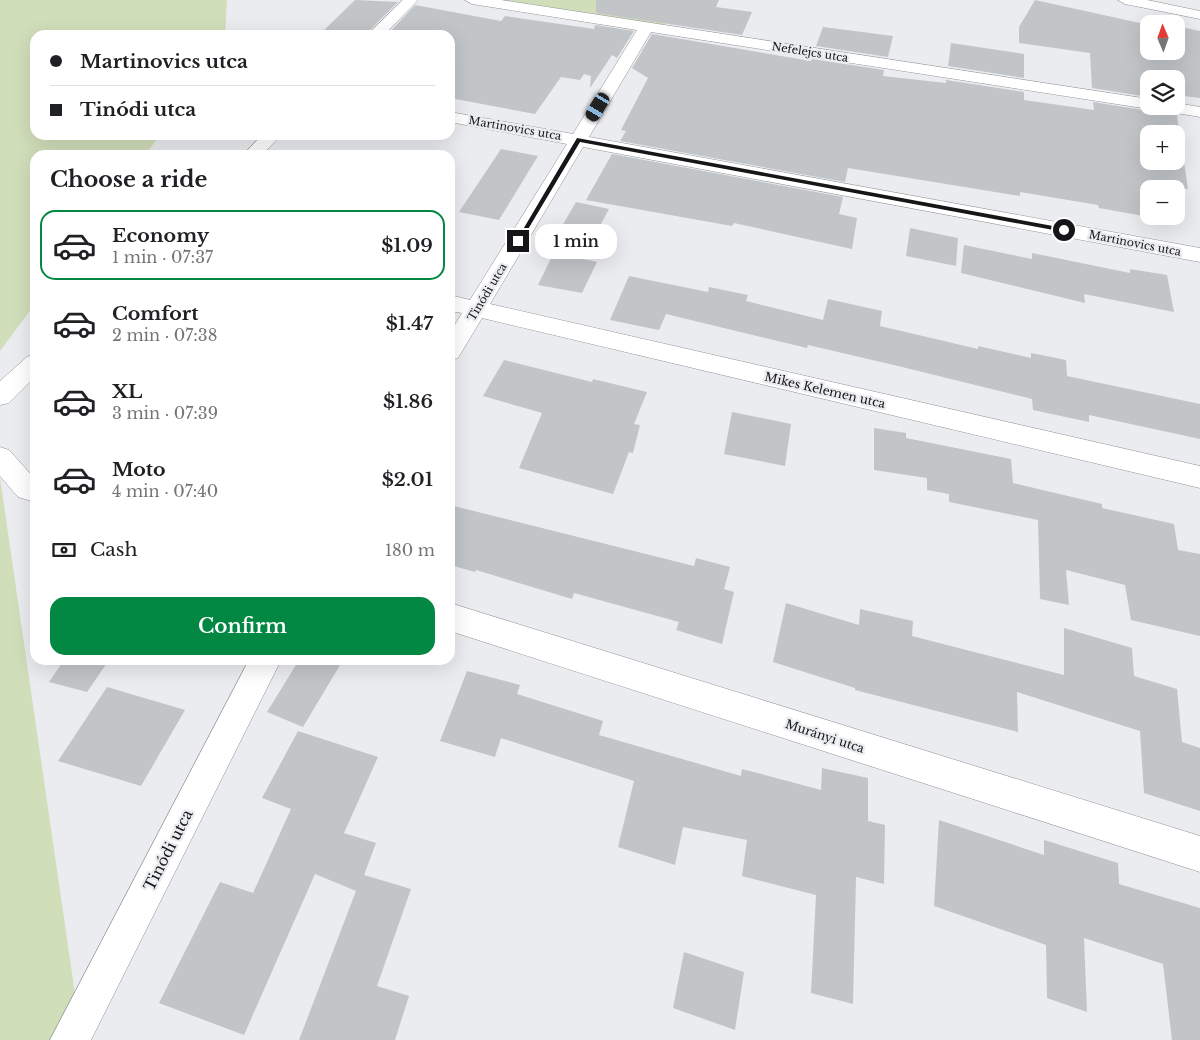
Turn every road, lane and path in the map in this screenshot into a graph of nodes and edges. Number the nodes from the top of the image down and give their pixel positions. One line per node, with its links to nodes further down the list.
1 (411, 0): 6 (street)
2 (472, 0): 5 (street, Nefelejcs utca)
3 (1125, 0): 4 (street)
4 (1200, 15)
5 (647, 26): 7 (street, Nefelejcs utca); 12 (street, Tinódi utca)
6 (380, 30)
7 (1140, 103)
8 (1185, 109): 9 (street)
9 (1200, 112)
10 (455, 118): 12 (street, Martinovics utca)
11 (267, 140): 13 (street)
12 (579, 140): 14 (street, Martinovics utca); 16 (street, Tinódi utca)
13 (257, 150)
14 (1200, 255)
15 (455, 304): 16 (street, Mikes Kelemen utca)
16 (477, 309): 17 (street, Tinódi utca); 21 (street, Mikes Kelemen utca)
17 (455, 344)
18 (30, 368): 19 (street)
19 (0, 396)
20 (0, 457): 22 (street)
21 (1200, 477)
22 (30, 489)
23 (455, 619): 25 (street, Murányi utca)
24 (263, 665): 26 (street, Tinódi utca)
25 (1200, 854)
26 (70, 1040)

